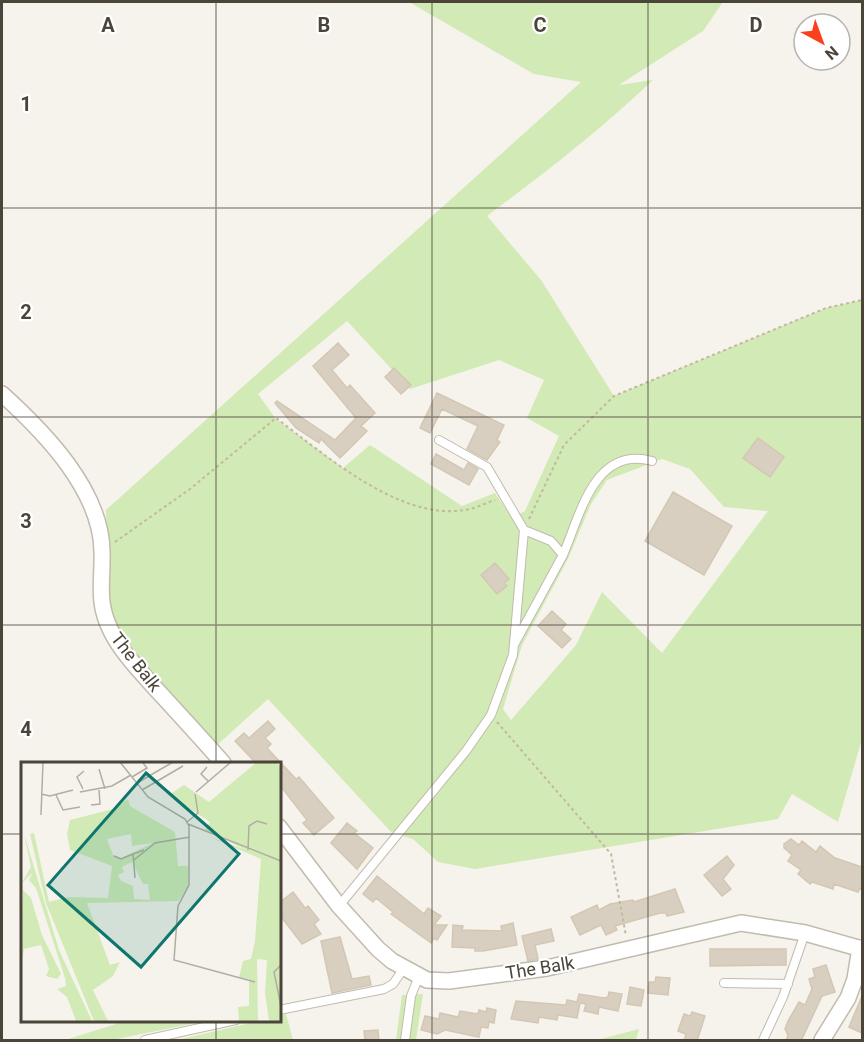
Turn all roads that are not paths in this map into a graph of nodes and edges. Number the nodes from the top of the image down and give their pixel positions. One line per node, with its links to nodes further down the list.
1 (2, 394): 7 (street, The Balk)
2 (439, 440): 4 (lane)
3 (652, 461): 5 (lane)
4 (524, 530): 5 (lane); 6 (lane)
5 (563, 555): 6 (lane)
6 (514, 645): 9 (lane)
7 (222, 762)
8 (280, 828): 9 (street, The Balk)
9 (339, 906): 12 (street, The Balk)
10 (805, 933): 11 (street, The Balk); 13 (street, The Balk); 15 (lane)
11 (861, 949): 18 (street)
12 (404, 968): 13 (street, The Balk); 16 (lane)
13 (419, 976): 20 (lane)
14 (724, 983): 15 (lane)
15 (788, 984): 21 (lane)
16 (280, 1010)
17 (232, 1021): 19 (lane)
18 (827, 1039)
19 (145, 1041)
20 (405, 1041)
21 (763, 1041)

